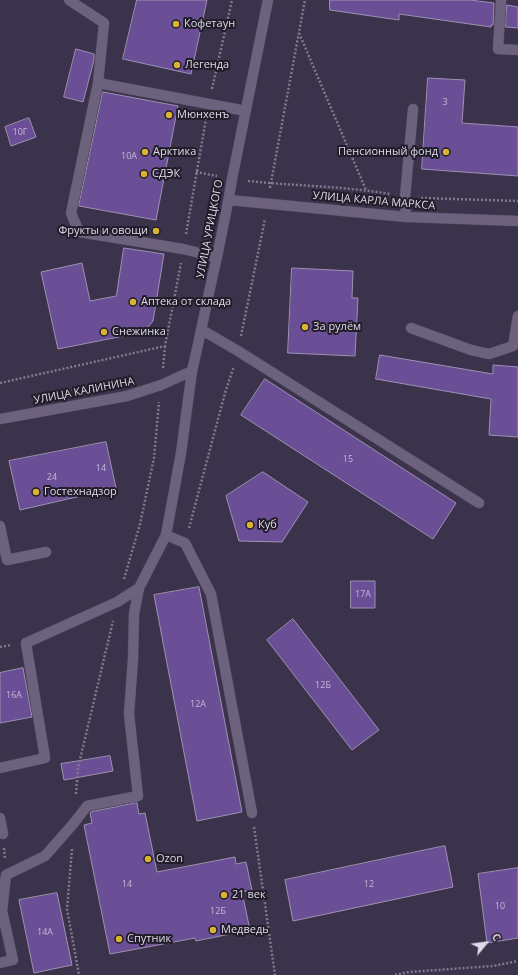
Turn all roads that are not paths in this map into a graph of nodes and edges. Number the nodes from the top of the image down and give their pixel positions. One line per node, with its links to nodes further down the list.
1 (69, 0): 5 (street)
2 (268, 0): 7 (street, УЛИЦА УРИЦКОГО)
3 (501, 0): 4 (street)
4 (518, 50)
5 (98, 84): 7 (street); 11 (street)
6 (413, 109): 9 (street)
7 (246, 111): 8 (street, УЛИЦА УРИЦКОГО)
8 (229, 200): 9 (street, УЛИЦА КАРЛА МАРКСА); 11 (street, УЛИЦА УРИЦКОГО)
9 (406, 217): 10 (street, УЛИЦА КАРЛА МАРКСА)
10 (518, 221)
11 (216, 257): 14 (street, УЛИЦА УРИЦКОГО)
12 (518, 316): 15 (street)
13 (411, 328): 15 (street)
14 (202, 330): 16 (street, УЛИЦА УРИЦКОГО); 18 (street)
15 (516, 346)
16 (192, 371): 17 (street, УЛИЦА КАЛИНИНА); 20 (street, УЛИЦА УРИЦКОГО)
17 (0, 419)
18 (479, 503)
19 (0, 526): 21 (street)
20 (166, 535): 22 (street, УЛИЦА УРИЦКОГО); 24 (street)
21 (46, 552)
22 (139, 588): 23 (street); 27 (street)
23 (0, 768)
24 (252, 813)
25 (0, 818): 26 (street)
26 (3, 834)
27 (0, 963)

